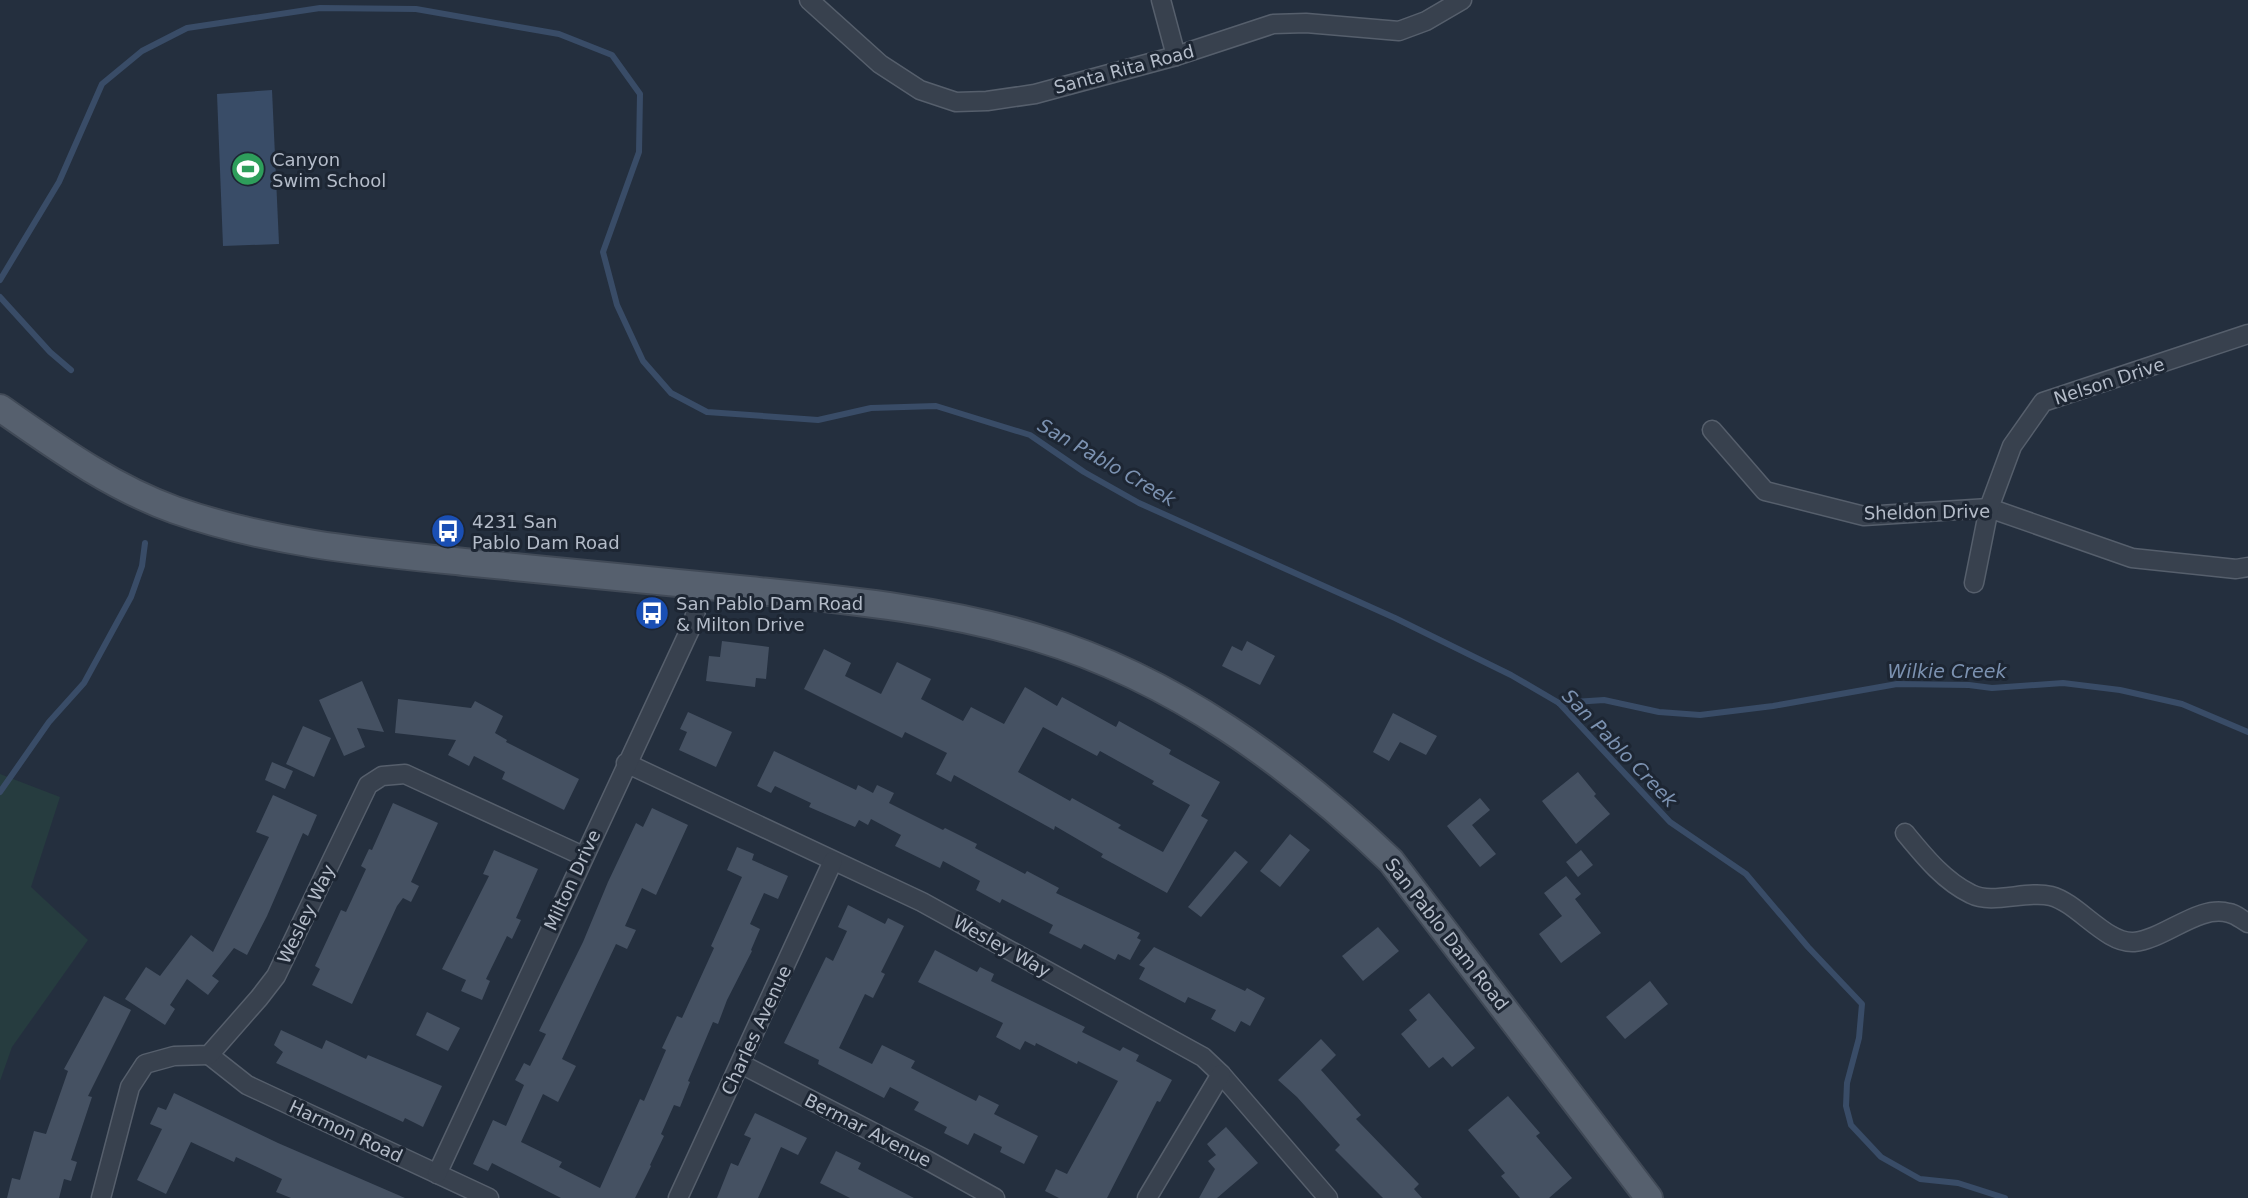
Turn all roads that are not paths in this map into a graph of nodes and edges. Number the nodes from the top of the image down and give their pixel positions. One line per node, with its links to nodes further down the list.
1 (809, 0): 4 (street, Santa Rita Road)
2 (1161, 0): 4 (street)
3 (1462, 0): 4 (street, Santa Rita Road)
4 (1176, 56)
5 (2248, 334): 8 (street, Nelson Drive)
6 (0, 408): 11 (main road, San Pablo Dam Road)
7 (1712, 430): 8 (street, Sheldon Drive)
8 (1989, 508): 9 (street, Sheldon Drive); 10 (street, Nelson Drive)
9 (2248, 567)
10 (1974, 583)
11 (702, 585): 12 (street, Milton Drive); 21 (main road, San Pablo Dam Road)
12 (626, 763): 14 (street, Milton Drive); 15 (street, Wesley Way)
13 (1905, 833): 16 (street)
14 (583, 856): 17 (street, Wesley Way); 20 (street, Milton Drive)
15 (833, 861): 18 (street, Charles Avenue); 19 (street, Wesley Way)
16 (2248, 923)
17 (209, 1055): 20 (street, Harmon Road); 22 (street)
18 (741, 1064): 24 (street, Charles Avenue); 25 (street, Bermar Avenue)
19 (1221, 1074): 26 (street); 27 (street, Wesley Way)
20 (437, 1174): 23 (street, Harmon Road)
21 (1641, 1195)
22 (102, 1198)
23 (489, 1198)
24 (678, 1198)
25 (995, 1198)
26 (1147, 1198)
27 (1328, 1198)

